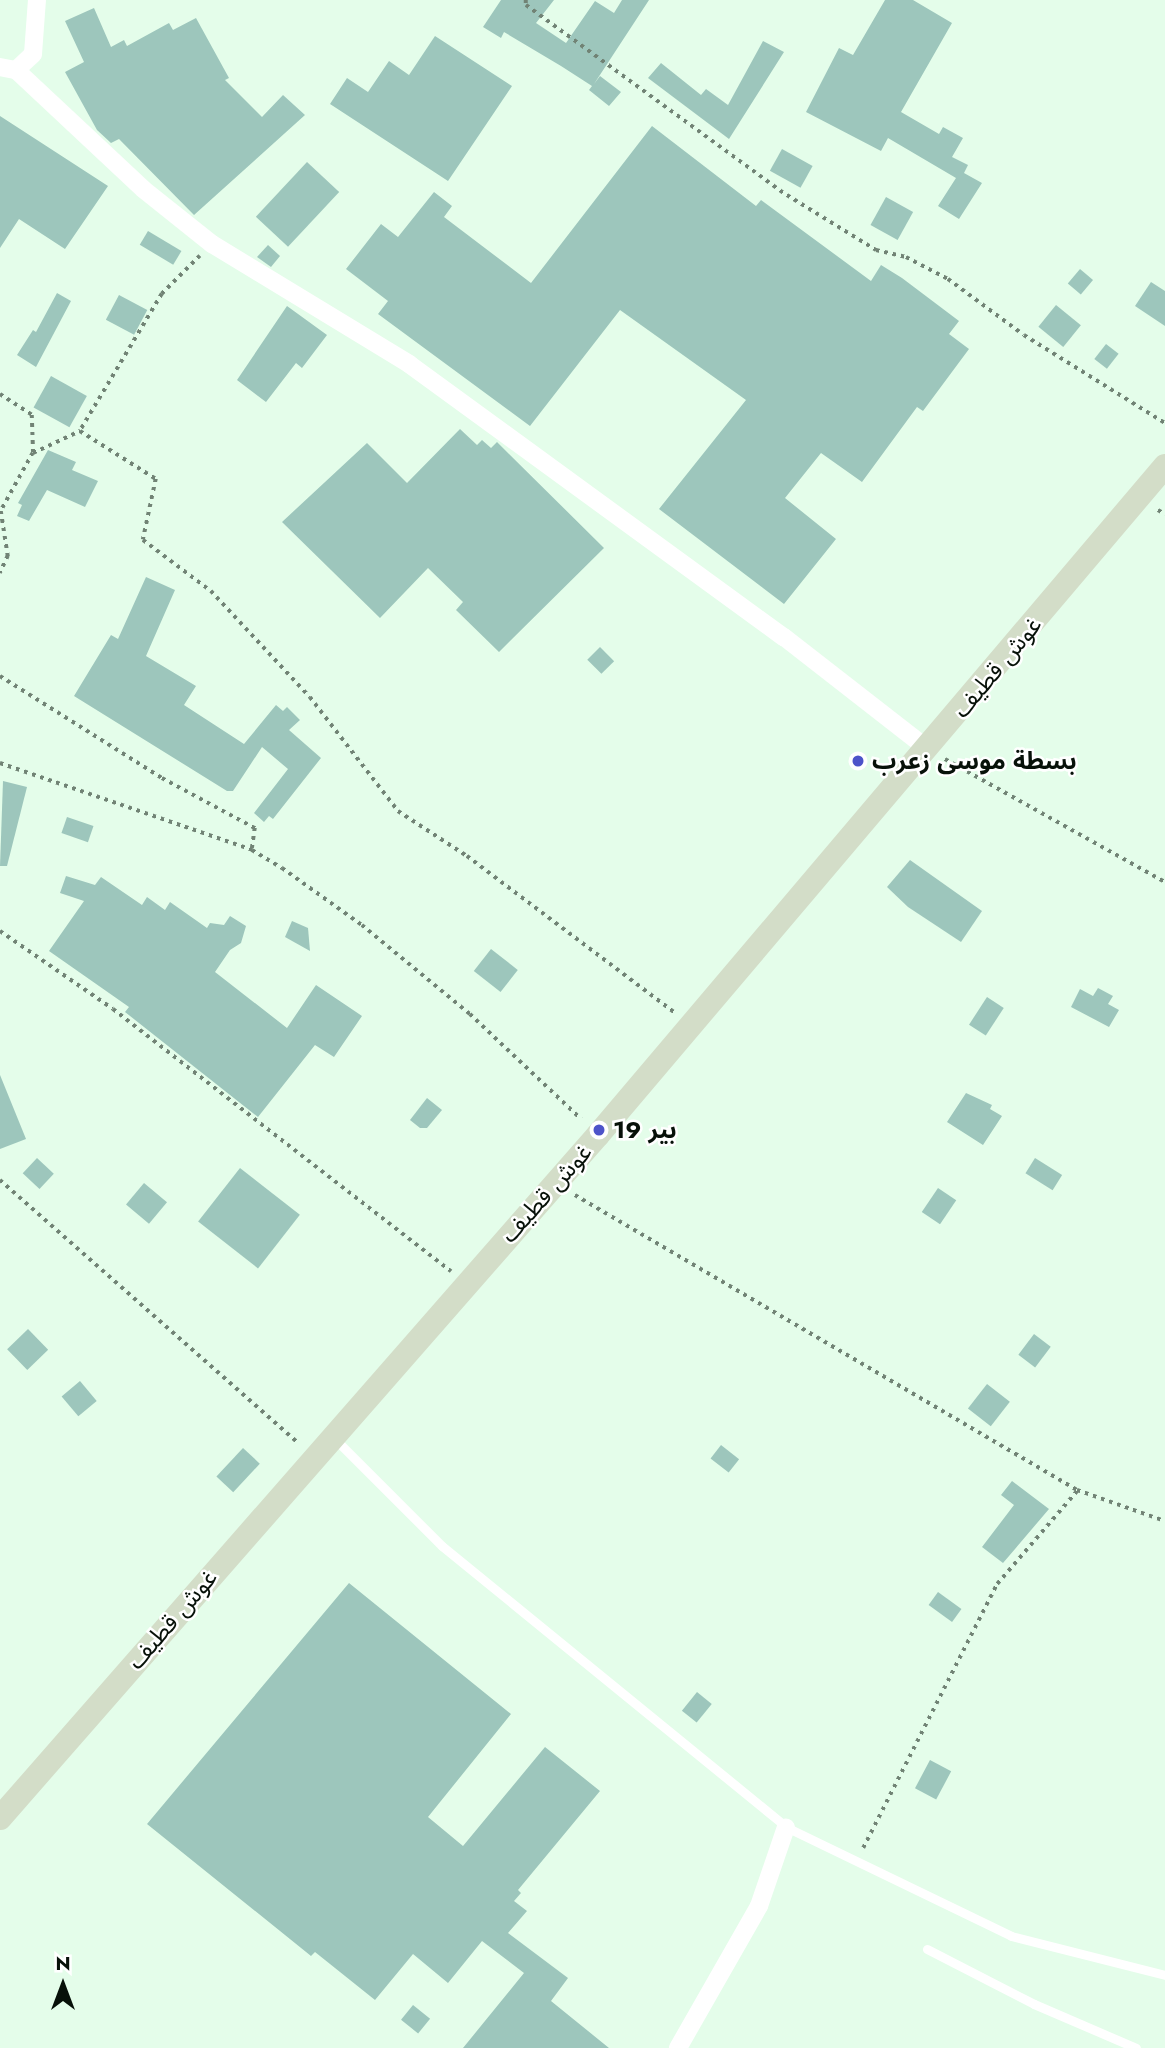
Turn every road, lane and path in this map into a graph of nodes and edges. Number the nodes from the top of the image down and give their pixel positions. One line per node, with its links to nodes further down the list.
1 (37, 0): 3 (street)
2 (526, 0): 6 (path)
3 (8, 69): 4 (street)
4 (212, 244): 7 (path); 12 (street)
5 (0, 394): 8 (path)
6 (1165, 423)
7 (80, 431): 8 (path); 17 (path)
8 (33, 453): 10 (path)
9 (1165, 466): 12 (main road, غوش قطيف)
10 (0, 573)
11 (0, 676): 14 (path)
12 (928, 749): 15 (path); 17 (main road, غوش قطيف)
13 (0, 762): 14 (path)
14 (252, 850): 18 (path)
15 (1165, 882)
16 (0, 931): 21 (path)
17 (690, 1024): 18 (main road, غوش قطيف)
18 (598, 1135): 20 (main road, غوش قطيف)
19 (0, 1180): 23 (path)
20 (555, 1183): 21 (main road, غوش قطيف); 24 (path)
21 (466, 1283): 22 (main road, غوش قطيف)
22 (331, 1435): 23 (main road, غوش قطيف); 27 (lane)
23 (313, 1456): 26 (main road, غوش قطيف)
24 (1077, 1490): 25 (path); 28 (path)
25 (1165, 1521)
26 (0, 1818)
27 (786, 1827): 28 (lane); 31 (street)
28 (856, 1863): 30 (lane)
29 (928, 1949): 32 (lane)
30 (1165, 1975)
31 (678, 2048)
32 (1136, 2048)

